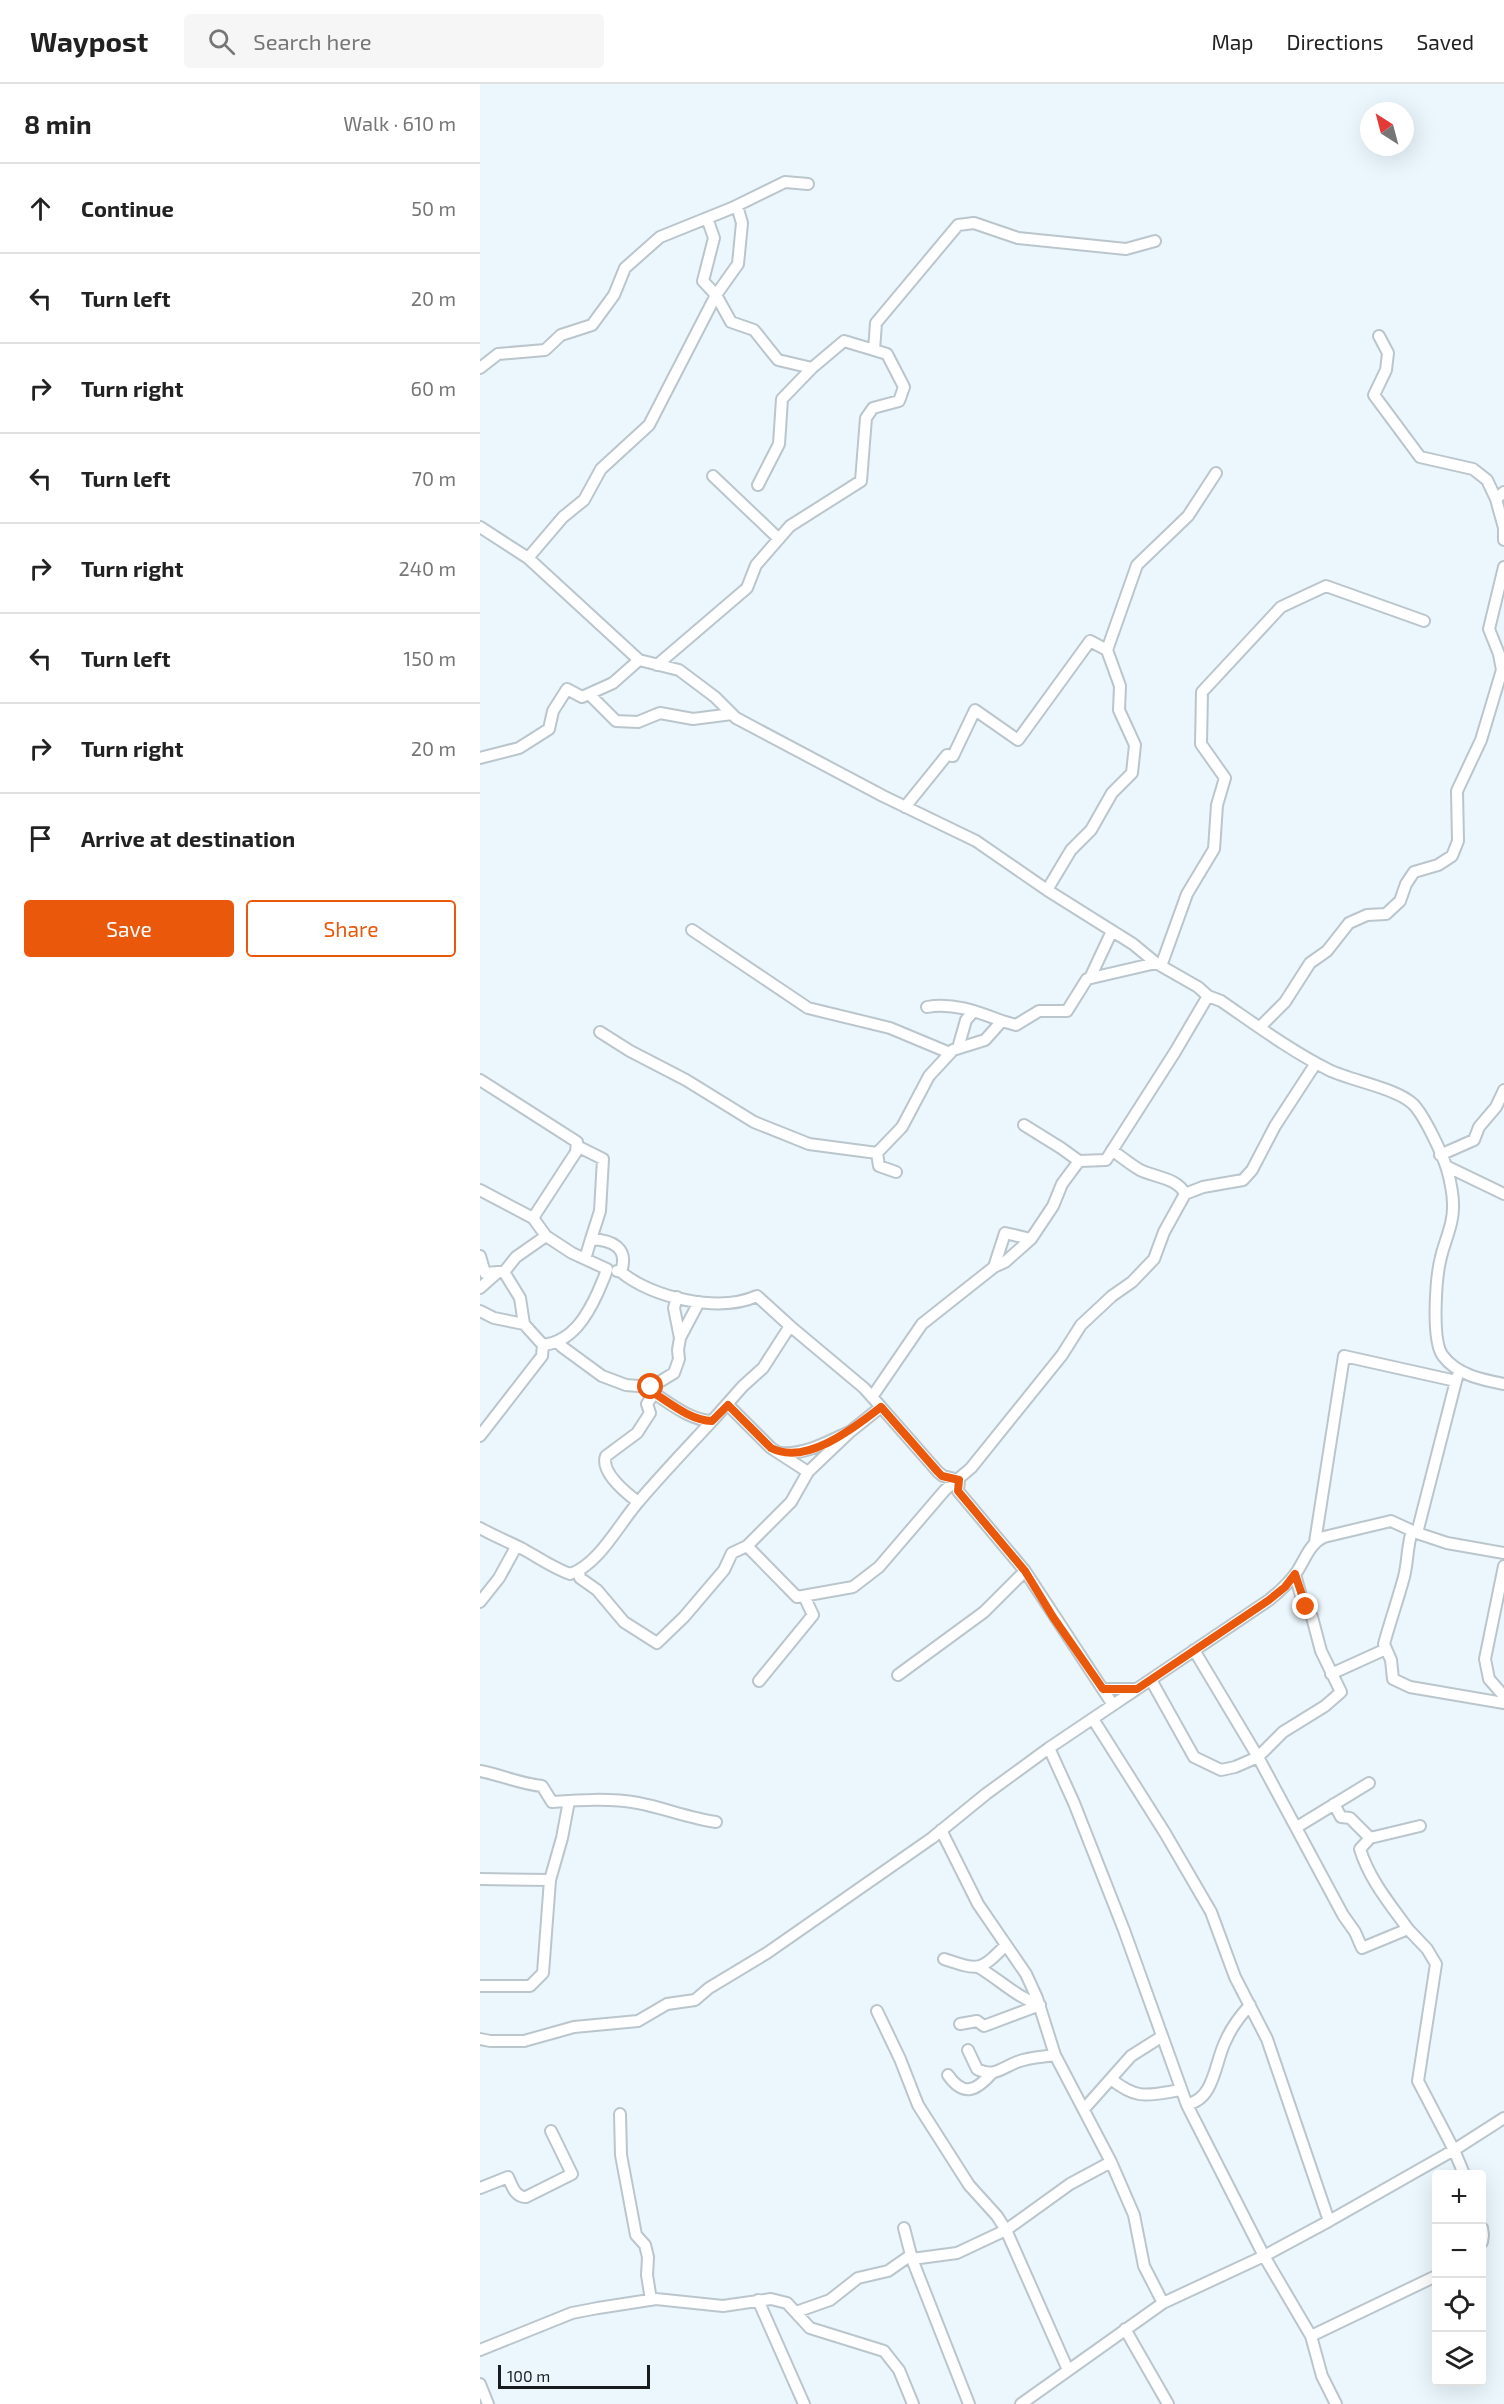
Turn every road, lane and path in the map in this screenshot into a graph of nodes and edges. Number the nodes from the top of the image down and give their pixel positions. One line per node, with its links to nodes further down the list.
1 (808, 184): 2 (street)
2 (736, 206): 3 (street); 5 (street)
3 (707, 218): 5 (street); 9 (street)
4 (1155, 241): 7 (street)
5 (716, 295): 8 (street); 17 (street)
6 (1379, 336): 13 (street)
7 (874, 350): 8 (street); 15 (street)
8 (812, 368): 12 (street)
9 (481, 370)
10 (1216, 473): 20 (street)
11 (713, 476): 15 (street)
12 (758, 485)
13 (1500, 496): 16 (street)
14 (480, 529): 17 (street)
15 (779, 539): 22 (street)
16 (1504, 540)
17 (528, 558): 21 (street)
18 (1504, 567): 36 (street)
19 (1424, 621): 30 (street)
20 (1107, 650): 26 (street); 27 (street)
21 (639, 660): 22 (street); 23 (street)
22 (657, 665): 24 (street)
23 (589, 694): 24 (street); 25 (street)
24 (732, 714): 26 (street)
25 (480, 758)
26 (905, 807): 27 (street)
27 (1047, 890): 29 (street)
28 (692, 930): 38 (street)
29 (1112, 931): 30 (street); 31 (street)
30 (1158, 965): 31 (street); 32 (street)
31 (1090, 978): 35 (street)
32 (1208, 996): 36 (street); 44 (street)
33 (927, 1007): 34 (street)
34 (974, 1011): 35 (street); 38 (street)
35 (1002, 1021): 38 (street)
36 (1260, 1027): 39 (street)
37 (600, 1032): 45 (street)
38 (954, 1050): 45 (street)
39 (1316, 1063): 46 (street); 51 (street)
40 (480, 1080): 43 (street)
41 (1504, 1090): 46 (street)
42 (1024, 1125): 47 (street)
43 (577, 1146): 53 (street); 55 (street)
44 (1112, 1150): 47 (street); 51 (street)
45 (877, 1153): 49 (street)
46 (1440, 1155): 48 (street)
47 (1079, 1161): 56 (street)
48 (1446, 1166): 52 (street); 72 (street)
49 (896, 1172)
50 (480, 1190): 53 (street)
51 (1185, 1194): 84 (street)
52 (1504, 1194)
53 (533, 1218): 54 (street)
54 (546, 1236): 58 (street); 61 (street)
55 (591, 1239): 58 (street); 62 (street)
56 (1030, 1239): 59 (street); 59 (street)
57 (480, 1256): 61 (street)
58 (585, 1258): 60 (street)
59 (994, 1267): 76 (street)
60 (607, 1269): 62 (street); 70 (street)
61 (501, 1272): 63 (street); 67 (street)
62 (621, 1272): 64 (street)
63 (480, 1288)
64 (677, 1297): 65 (street); 69 (street)
65 (699, 1302): 68 (street); 69 (street)
66 (482, 1313): 67 (street)
67 (524, 1324): 71 (street)
68 (790, 1326): 76 (street); 77 (street)
69 (680, 1338): 75 (street)
70 (561, 1339): 71 (street); 75 (street)
71 (543, 1345): 81 (street)
72 (1459, 1369): 73 (street); 74 (street)
73 (1456, 1381): 87 (street); 88 (street)
74 (1504, 1384)
75 (649, 1390): 79 (street); 85 (street)
76 (872, 1397): 78 (street)
77 (728, 1405): 79 (street); 82 (street)
78 (881, 1407): 80 (street); 84 (street)
79 (712, 1421): 85 (street)
80 (851, 1431): 82 (street); 83 (street)
81 (480, 1436)
82 (780, 1453): 83 (street)
83 (808, 1472): 89 (street)
84 (959, 1480): 93 (street); 96 (street)
85 (638, 1502): 94 (street)
86 (480, 1528): 90 (street)
87 (1414, 1532): 88 (street); 91 (street); 98 (street)
88 (1315, 1542): 95 (street)
89 (747, 1546): 94 (street); 96 (street)
90 (516, 1547): 94 (street); 97 (street)
91 (1504, 1553)
92 (1504, 1566): 106 (street)
93 (1025, 1571): 101 (street); 104 (street)
94 (579, 1572)
95 (1295, 1574): 99 (street); 100 (street)
96 (804, 1596): 103 (street)
97 (480, 1602)
98 (1386, 1649): 100 (street); 107 (street)
99 (1194, 1650): 102 (street); 111 (street)
100 (1331, 1674): 111 (street)
101 (898, 1675)
102 (1150, 1680): 105 (street); 111 (street)
103 (759, 1681)
104 (1103, 1689): 105 (street); 108 (street)
105 (1137, 1689): 108 (street)
106 (1504, 1696)
107 (1504, 1703)
108 (1113, 1706): 109 (street)
109 (1093, 1719): 110 (street); 129 (street)
110 (1048, 1749): 119 (street); 132 (street)
111 (1258, 1757): 118 (street)
112 (480, 1771): 114 (street)
113 (1369, 1783): 115 (street)
114 (569, 1801): 116 (street); 122 (street)
115 (1334, 1804): 118 (street); 120 (street)
116 (716, 1822)
117 (1420, 1826): 120 (street)
118 (1297, 1827): 123 (street)
119 (941, 1830): 124 (street); 133 (street)
120 (1370, 1838): 123 (street)
121 (480, 1880): 122 (street)
122 (550, 1880): 127 (street)
123 (1408, 1929): 145 (street)
124 (1006, 1945): 126 (street); 128 (street)
125 (944, 1959): 126 (street)
126 (978, 1967): 128 (street)
127 (480, 1986)
128 (1040, 2005): 131 (street); 135 (street)
129 (1250, 2005): 140 (street); 149 (street)
130 (877, 2011): 151 (street)
131 (960, 2025)
132 (1161, 2037): 138 (street); 139 (street)
133 (480, 2038)
134 (968, 2050): 136 (street)
135 (1055, 2055): 136 (street); 141 (street)
136 (992, 2073): 137 (street)
137 (948, 2075)
138 (1111, 2079): 139 (street); 141 (street)
139 (1181, 2090): 140 (street)
140 (1187, 2104): 152 (street)
141 (1084, 2109): 146 (street)
142 (620, 2114): 155 (street)
143 (1504, 2118): 145 (street)
144 (551, 2131): 148 (street)
145 (1454, 2150): 147 (street); 149 (street)
146 (1111, 2162): 151 (street); 157 (street)
147 (1462, 2170)
148 (480, 2188)
149 (1329, 2221): 152 (street)
150 (904, 2228): 153 (street)
151 (1006, 2230): 153 (street); 162 (street)
152 (1264, 2256): 157 (street); 160 (street)
153 (911, 2257): 158 (street); 167 (street)
154 (1433, 2278): 160 (street)
155 (651, 2300): 156 (street); 161 (street)
156 (758, 2300): 158 (street); 165 (street)
157 (1163, 2303): 159 (street)
158 (796, 2312): 166 (street)
159 (1125, 2329): 162 (street); 169 (street)
160 (1311, 2337): 170 (street)
161 (480, 2350)
162 (1068, 2370): 168 (street)
163 (480, 2384): 164 (street)
164 (488, 2404)
165 (804, 2404)
166 (913, 2404)
167 (969, 2404)
168 (1020, 2404)
169 (1168, 2404)
170 (1336, 2404)

